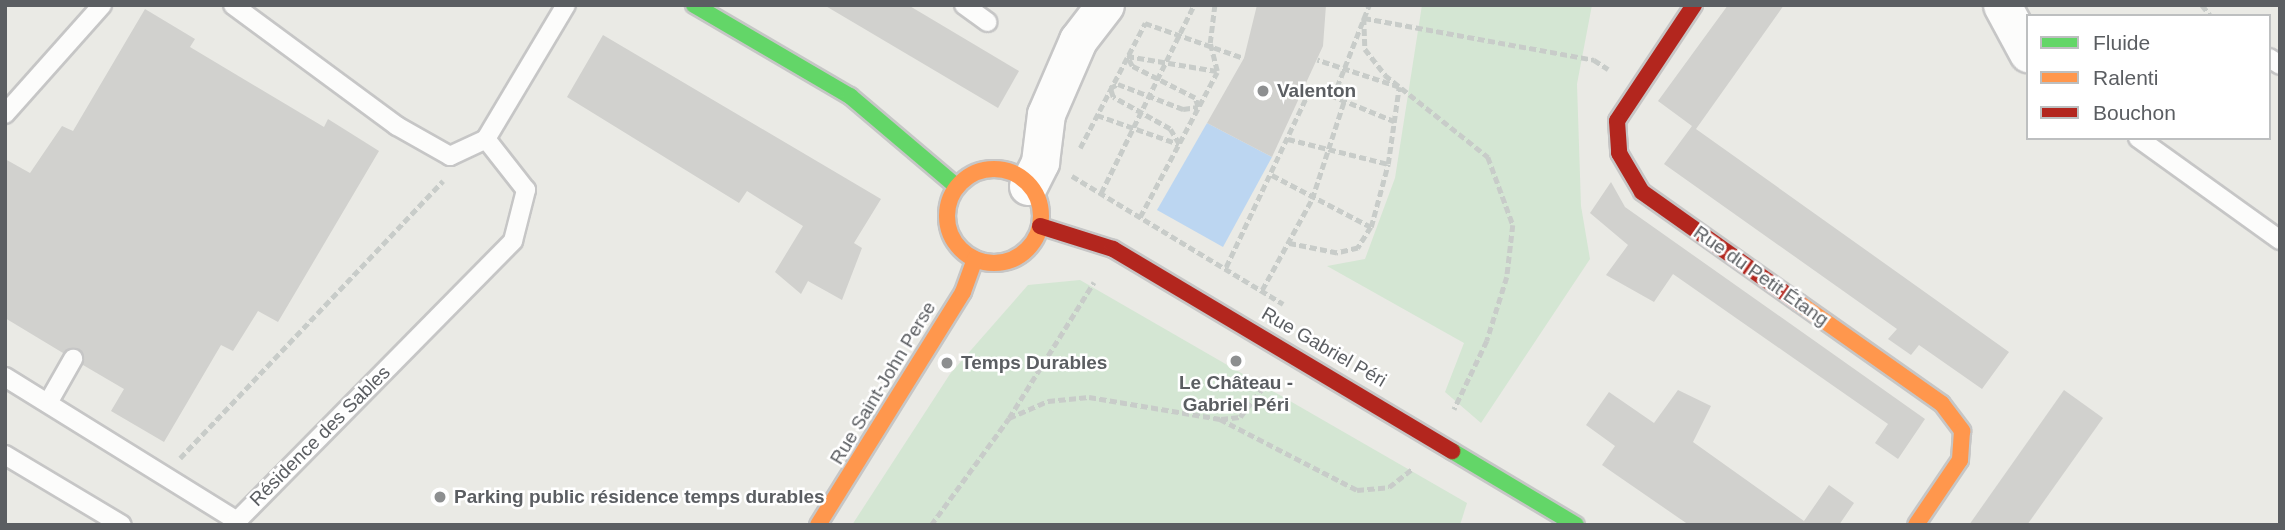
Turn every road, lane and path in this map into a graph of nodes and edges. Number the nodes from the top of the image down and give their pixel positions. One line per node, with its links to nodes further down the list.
1 (102, 5): 31 (lane)
2 (233, 5): 42 (lane)
3 (566, 5): 36 (lane)
4 (694, 5): 46 (street)
5 (964, 5): 13 (lane)
6 (1105, 5): 47 (street)
7 (1194, 5): 14 (path)
8 (1215, 5): 15 (path)
9 (1369, 5): 12 (path)
10 (1694, 5): 26 (street, Rue du Petit Étang)
11 (2002, 5): 16 (street)
12 (1364, 18): 21 (path); 24 (path); 26 (path)
13 (987, 22)
14 (1184, 35): 15 (path); 17 (path); 20 (path)
15 (1210, 43): 18 (path); 22 (path)
16 (2026, 49)
17 (1127, 56): 20 (path); 23 (path); 25 (path)
18 (1244, 58)
19 (1317, 60): 21 (path)
20 (1169, 62): 22 (path); 23 (path)
21 (1343, 68): 24 (path); 28 (path)
22 (1217, 71): 30 (path)
23 (1160, 80): 27 (path); 30 (path)
24 (1399, 87): 34 (path); 62 (path)
25 (1110, 88): 27 (path); 32 (path); 33 (path)
26 (1638, 89): 72 (street, Rue du Petit Étang)
27 (1151, 97): 30 (path); 32 (path)
28 (1333, 97): 29 (path); 37 (path)
29 (1344, 101): 34 (path); 40 (path)
30 (1198, 107): 39 (path)
31 (5, 114)
32 (1142, 115): 35 (path); 39 (path)
33 (1097, 116): 35 (path); 41 (path)
34 (1394, 121): 44 (path)
35 (1134, 130): 39 (path); 48 (path)
36 (486, 139): 42 (lane); 67 (lane, Résidence des Sables)
37 (1288, 139): 40 (path); 45 (path)
38 (2141, 140): 53 (lane)
39 (1179, 144): 50 (path)
40 (1326, 152): 44 (path); 49 (path)
41 (1077, 153)
42 (450, 156): 67 (path)
43 (1072, 163): 48 (path)
44 (1388, 164): 52 (path)
45 (1271, 175): 49 (path); 50 (path)
46 (956, 186): 47 (street); 55 (street)
47 (1028, 186): 51 (street)
48 (1101, 193): 50 (path)
49 (1312, 199): 52 (path); 54 (path)
50 (1140, 217)
51 (1041, 226): 55 (street); 65 (street, Rue Gabriel Péri)
52 (1371, 227): 54 (path)
53 (2280, 240)
54 (1287, 243): 57 (path)
55 (975, 259): 69 (street, Rue Saint-John Perse)
56 (1100, 272): 63 (path)
57 (1262, 290)
58 (73, 359): 61 (lane)
59 (1273, 373): 64 (path)
60 (5, 377): 61 (lane, Résidence des Sables)
61 (48, 404): 67 (lane, Résidence des Sables)
62 (1451, 413)
63 (1009, 418): 64 (path); 70 (path)
64 (1220, 419): 65 (path)
65 (1435, 437): 71 (street, Rue Gabriel Péri)
66 (5, 455): 68 (lane)
67 (163, 475)
68 (122, 525)
69 (818, 525)
70 (930, 525)
71 (1576, 525)
72 (1916, 525)

